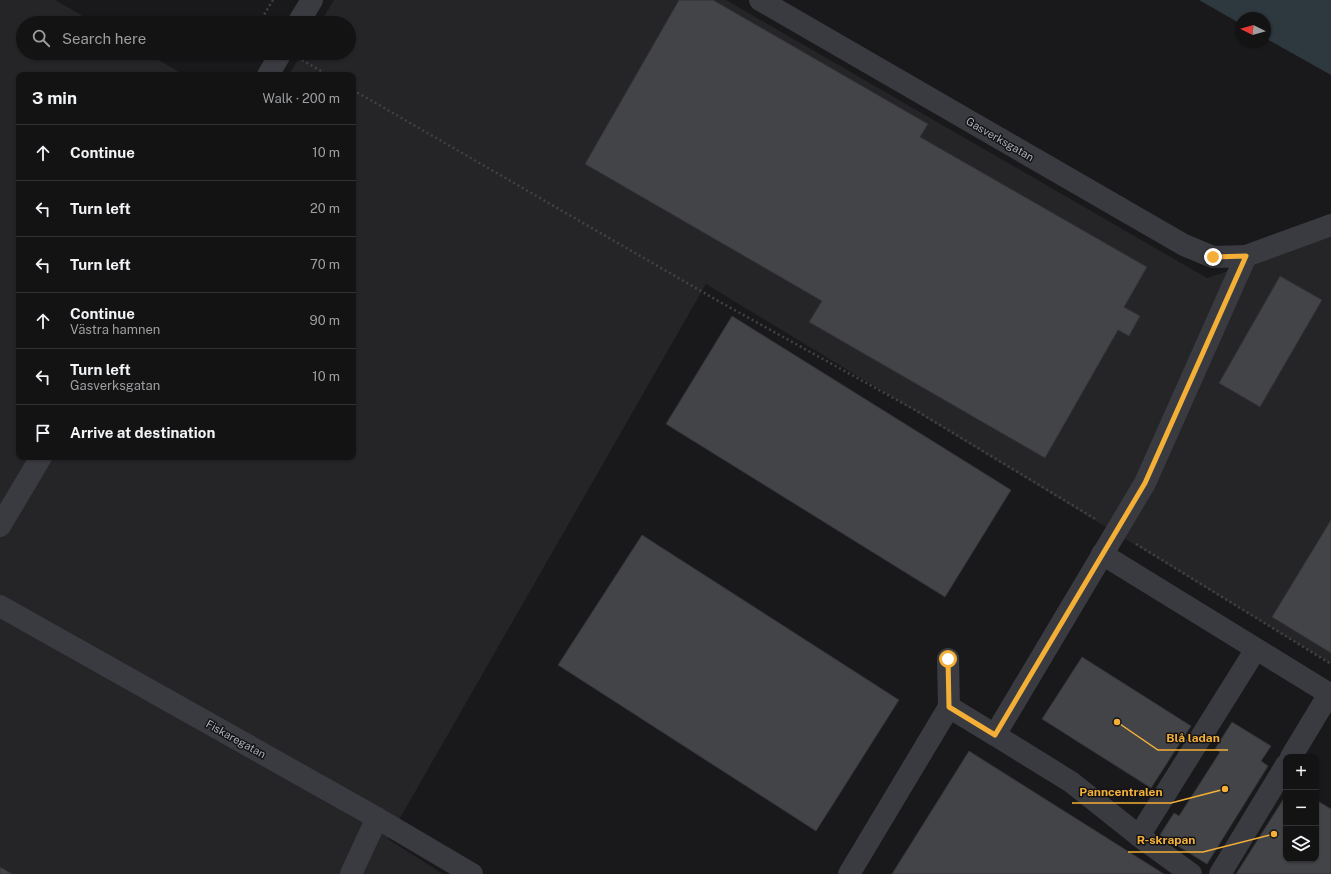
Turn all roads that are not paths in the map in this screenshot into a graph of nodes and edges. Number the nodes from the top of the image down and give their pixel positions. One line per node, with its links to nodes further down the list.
1 (312, 0): 3 (street)
2 (760, 0): 7 (street, Gasverksgatan)
3 (302, 16)
4 (283, 60): 5 (street)
5 (271, 72)
6 (1331, 225): 7 (street, Gasverksgatan)
7 (1246, 256): 10 (street)
8 (39, 460): 9 (street)
9 (0, 526)
10 (1102, 554): 12 (street); 16 (street)
11 (0, 606): 19 (street, Fiskaregatan)
12 (1256, 649): 14 (street); 20 (street)
13 (948, 659): 15 (street)
14 (1330, 694): 17 (street)
15 (949, 707): 16 (street); 23 (street)
16 (995, 735): 20 (street)
17 (1293, 754)
18 (1283, 770): 25 (street)
19 (377, 818): 21 (street); 22 (street, Fiskaregatan)
20 (1139, 836): 24 (street)
21 (351, 874)
22 (472, 874)
23 (849, 874)
24 (1191, 874)
25 (1220, 874)

